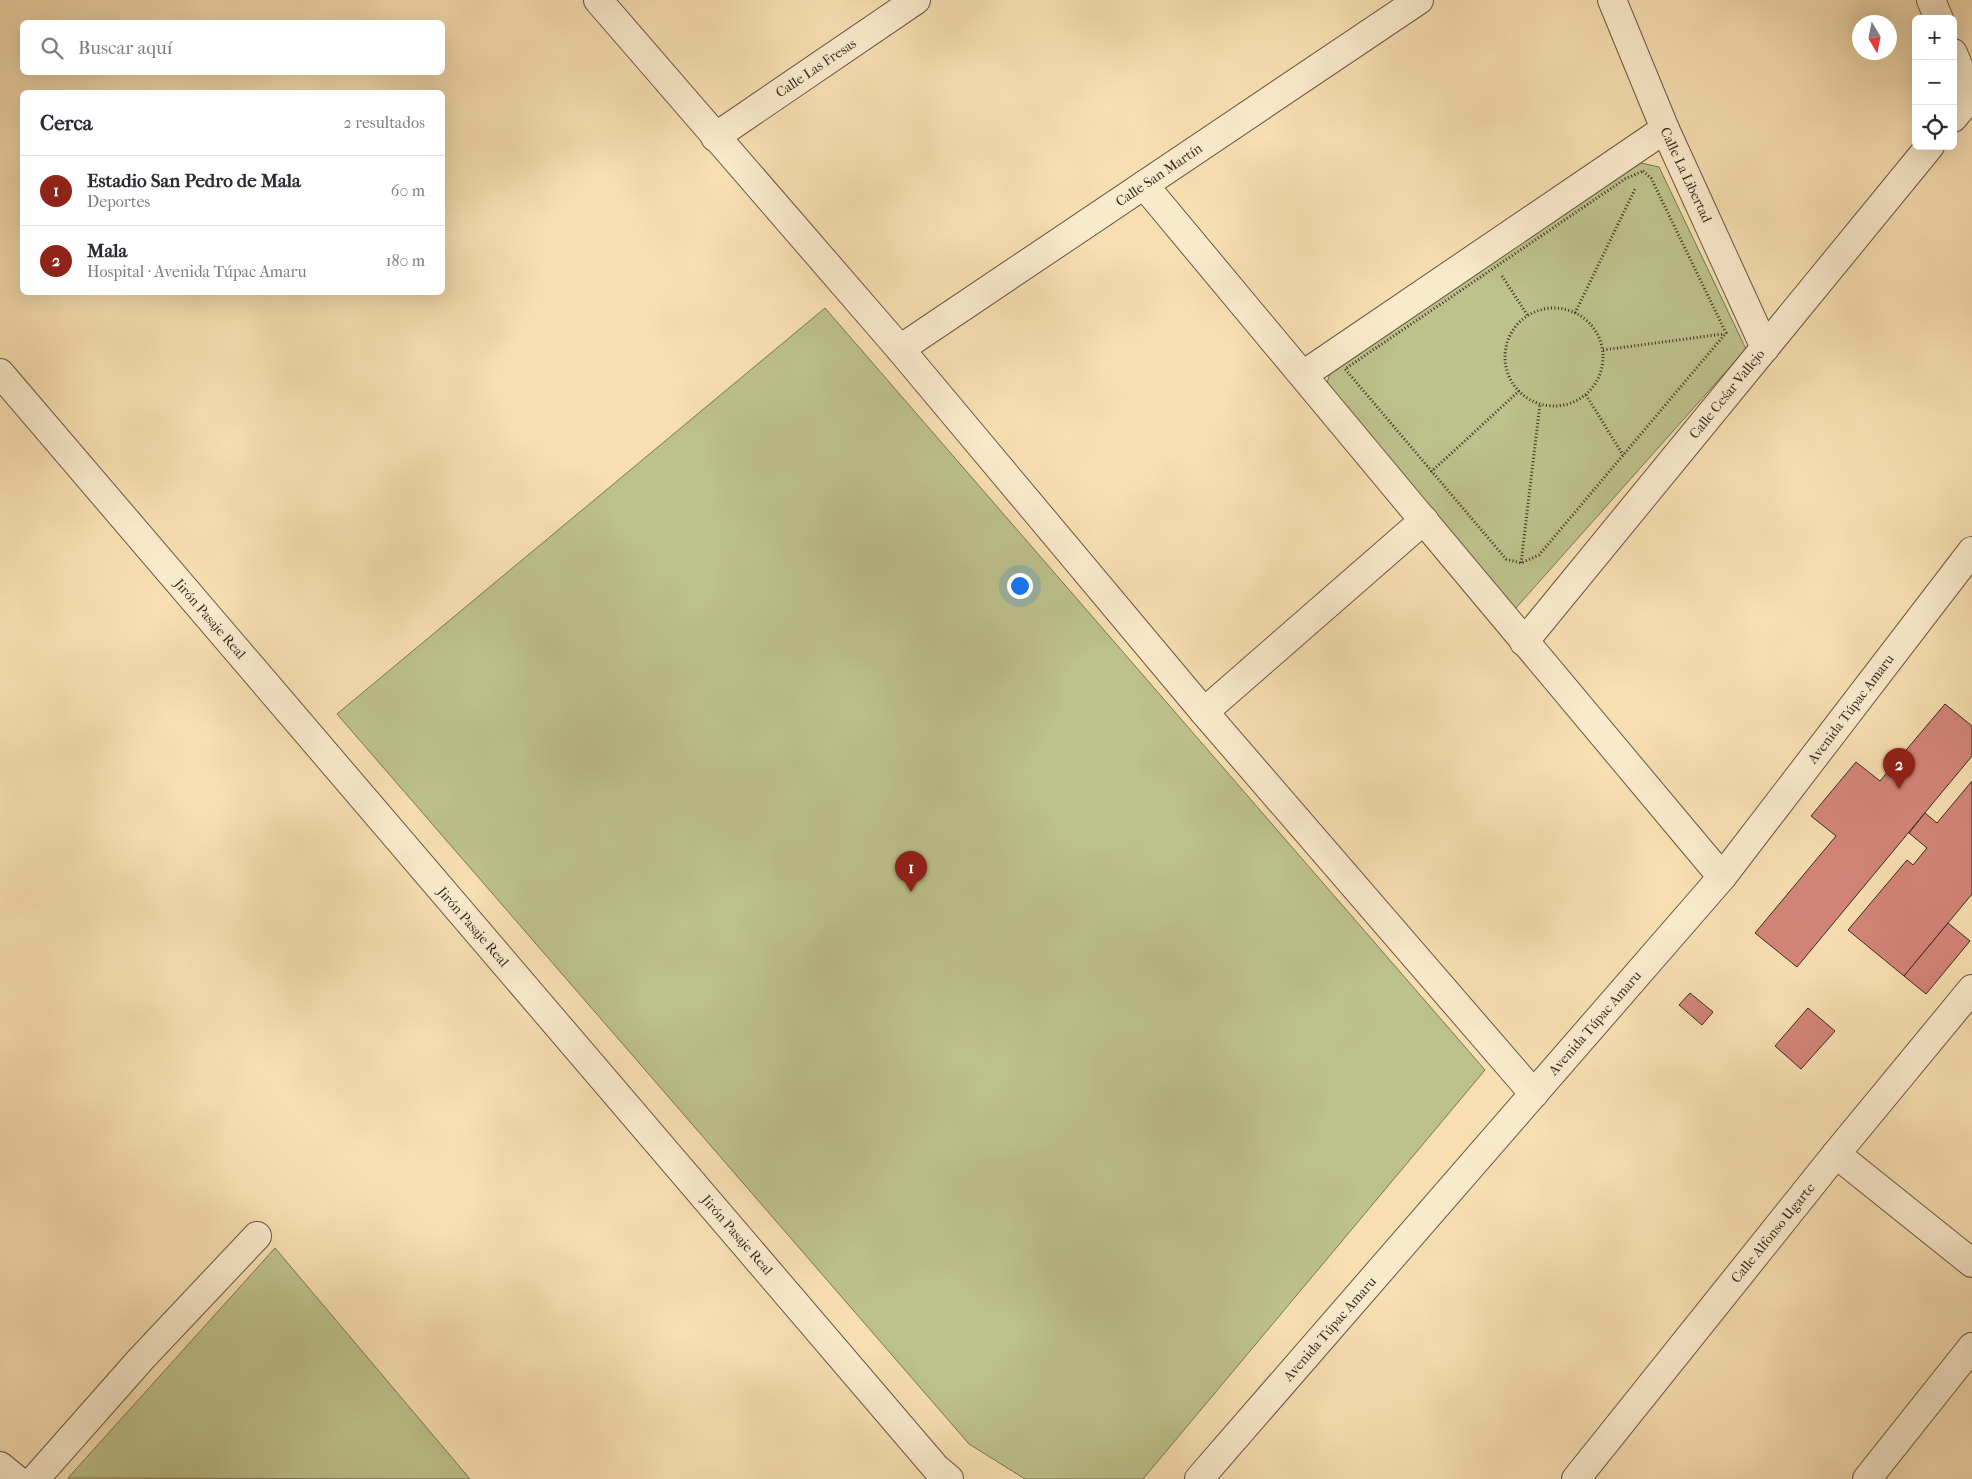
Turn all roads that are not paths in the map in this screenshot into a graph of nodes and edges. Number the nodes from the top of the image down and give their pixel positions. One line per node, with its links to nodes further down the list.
1 (598, 0): 11 (street)
2 (916, 0): 11 (street, Calle Las Fresas)
3 (1419, 0): 13 (street, Calle San Martín)
4 (1612, 0): 10 (street, Calle La Libertad)
5 (1931, 0): 6 (street)
6 (1937, 15)
7 (1956, 60): 8 (street)
8 (1972, 97): 9 (street)
9 (1957, 114)
10 (1664, 129): 14 (street, Calle La Libertad); 17 (street)
11 (715, 137): 15 (street)
12 (1927, 150): 14 (street, Calle Ceśar Vallejo)
13 (1144, 185): 15 (street, Calle San Martín); 17 (street)
14 (1765, 348): 20 (street, Calle Ceśar Vallejo)
15 (900, 349): 21 (street)
16 (0, 373): 32 (street, Jirón Pasaje Real)
17 (1304, 375): 18 (street)
18 (1424, 520): 20 (street); 21 (street)
19 (1972, 552): 22 (street, Avenida Túpac Amaru)
20 (1524, 642): 22 (street)
21 (1204, 712): 24 (street)
22 (1722, 877): 24 (street, Avenida Túpac Amaru)
23 (1972, 989): 25 (street, Calle Alfonso Ugarte)
24 (1534, 1094): 33 (street, Avenida Túpac Amaru)
25 (1836, 1154): 27 (street); 34 (street, Calle Alfonso Ugarte)
26 (257, 1236): 31 (street)
27 (1972, 1263)
28 (1972, 1347): 35 (street)
29 (0, 1466): 30 (street)
30 (16, 1479)
31 (35, 1479)
32 (949, 1479)
33 (1199, 1479)
34 (1576, 1479)
35 (1868, 1479)

